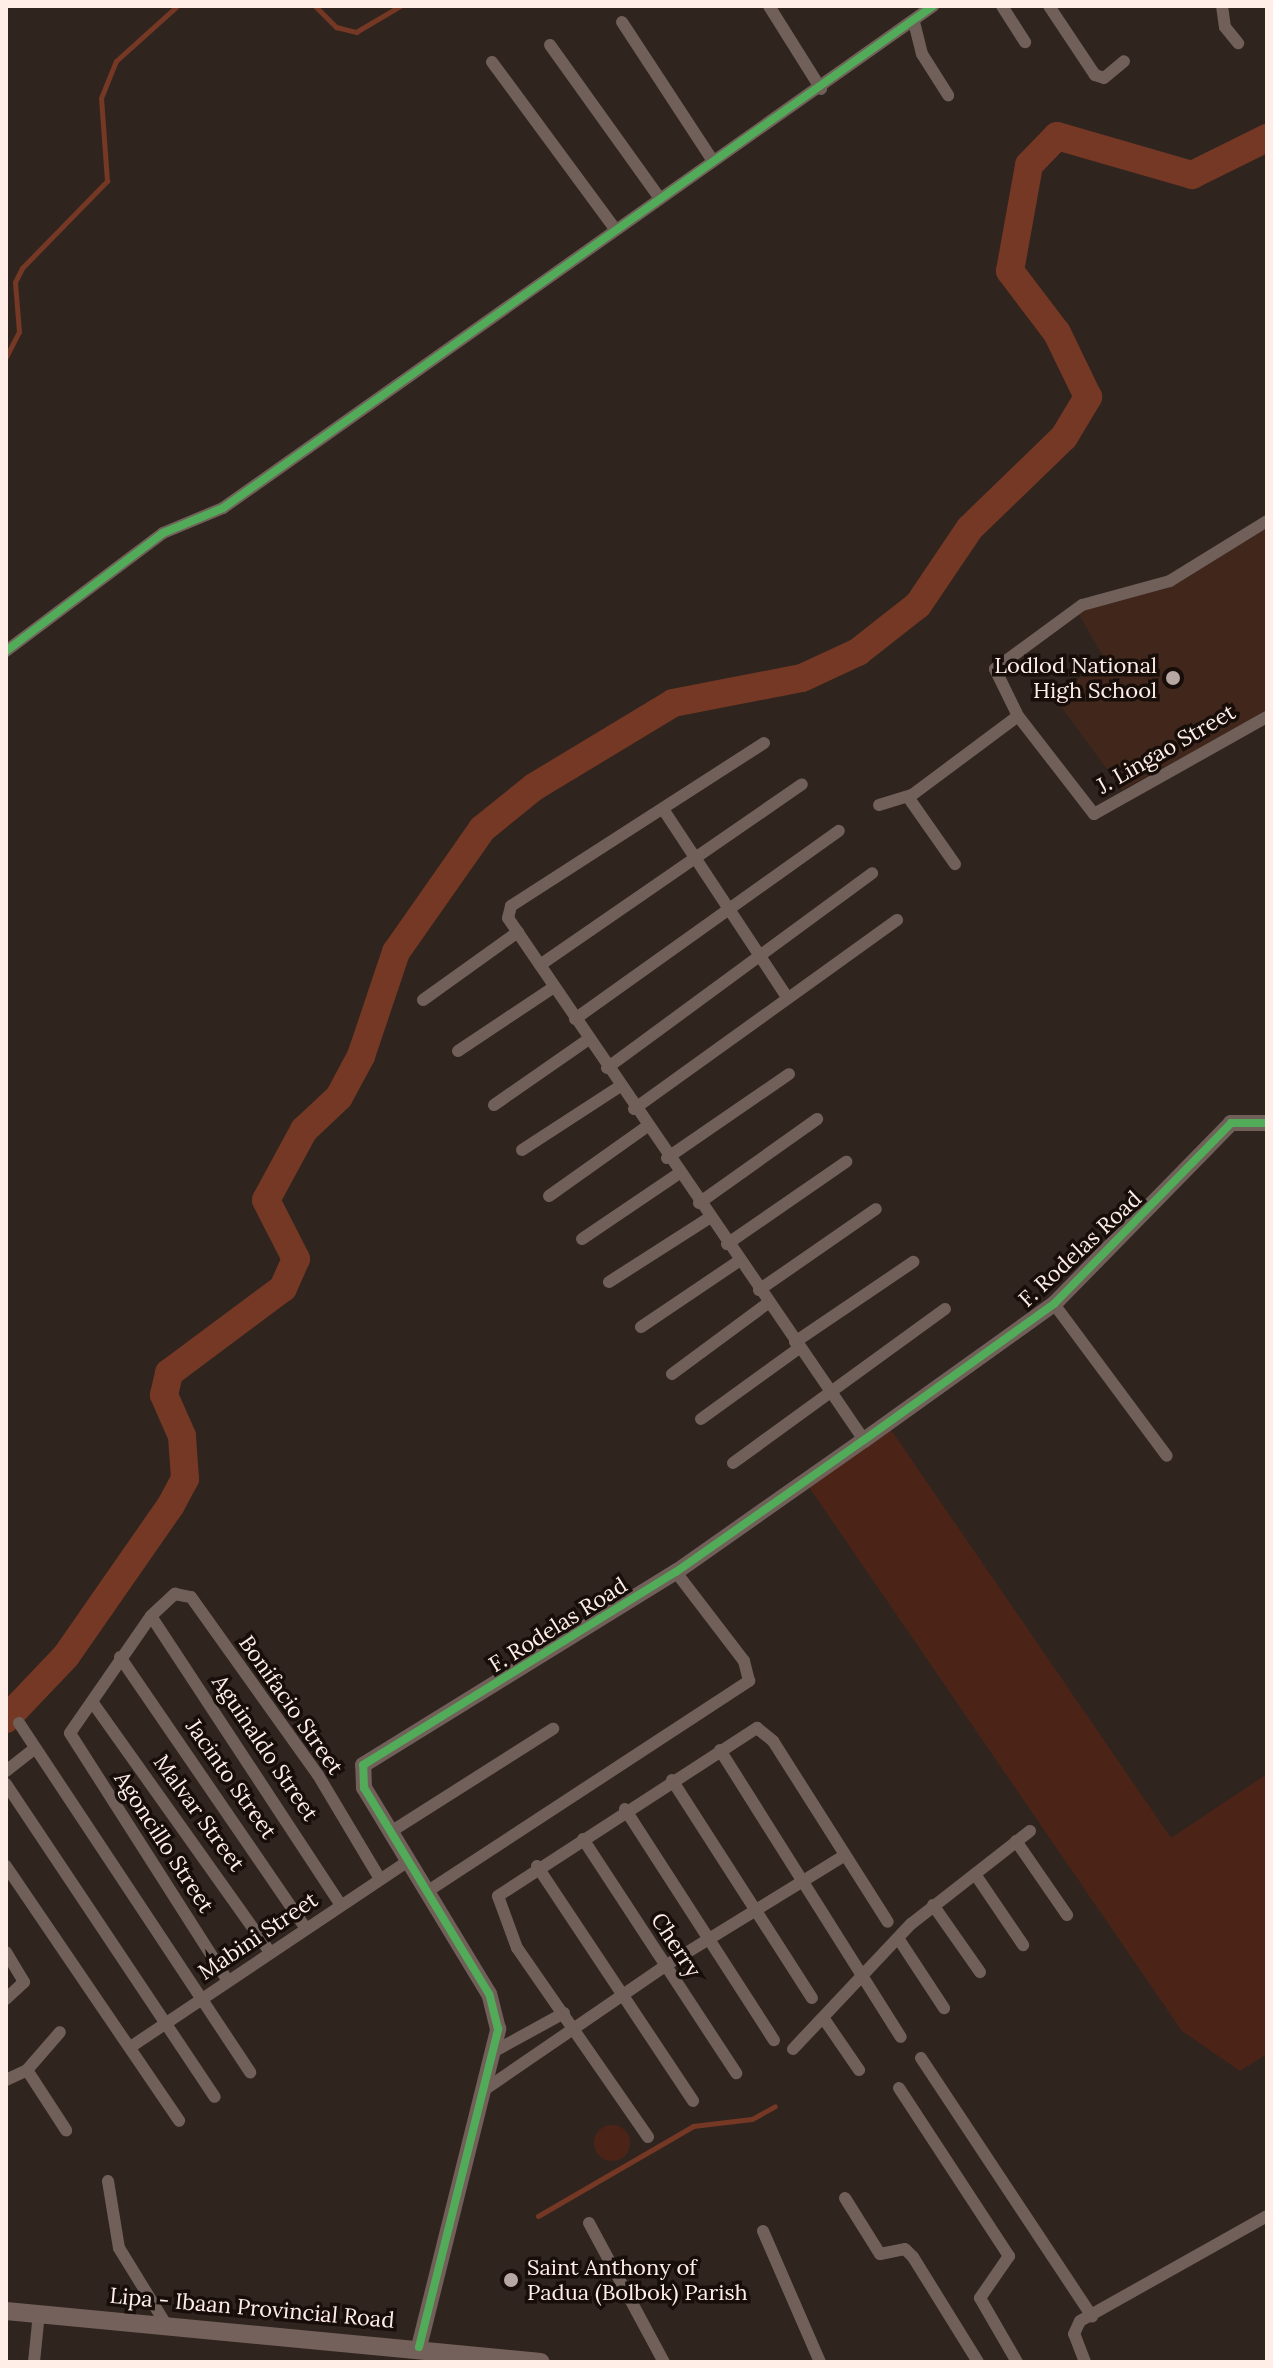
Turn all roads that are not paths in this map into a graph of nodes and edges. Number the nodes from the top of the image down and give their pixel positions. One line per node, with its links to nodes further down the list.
1 (769, 6): 13 (street)
2 (933, 6): 7 (street)
3 (1002, 6): 8 (street)
4 (1049, 6): 11 (street)
5 (1222, 6): 9 (street)
6 (622, 22): 15 (street)
7 (914, 22): 13 (street); 14 (street)
8 (1025, 42)
9 (1238, 43)
10 (550, 45): 16 (street)
11 (1124, 61)
12 (492, 62): 17 (street)
13 (821, 89): 15 (street)
14 (948, 95)
15 (713, 161): 16 (street)
16 (659, 197): 17 (street)
17 (615, 229): 19 (street)
18 (1267, 521): 20 (street)
19 (6, 651)
20 (1018, 716): 21 (street, J. Lingao Street); 24 (street)
21 (1267, 717)
22 (764, 743): 26 (street)
23 (802, 784): 28 (street)
24 (908, 797): 25 (street); 29 (street)
25 (879, 805)
26 (663, 809): 28 (street); 33 (street)
27 (839, 831): 31 (street)
28 (696, 860): 31 (street); 35 (street)
29 (955, 864)
30 (872, 873): 34 (street)
31 (730, 911): 34 (street); 39 (street)
32 (897, 920): 37 (street)
33 (518, 932): 35 (street); 38 (street)
34 (763, 960): 37 (street); 42 (street)
35 (540, 965): 36 (street)
36 (554, 987): 39 (street); 41 (street)
37 (787, 997): 46 (street)
38 (423, 1000)
39 (575, 1019): 40 (street)
40 (589, 1039): 42 (street); 45 (street)
41 (458, 1051)
42 (607, 1068): 44 (street)
43 (789, 1074): 51 (street)
44 (619, 1087): 46 (street); 50 (street)
45 (494, 1105)
46 (634, 1109): 49 (street)
47 (817, 1119): 55 (street)
48 (1261, 1120): 65 (street, F. Rodelas Road)
49 (646, 1127): 51 (street); 54 (street)
50 (522, 1150)
51 (667, 1158): 53 (street)
52 (846, 1162): 59 (street)
53 (678, 1174): 55 (street); 58 (street)
54 (549, 1196)
55 (699, 1203): 57 (street)
56 (876, 1209): 63 (street)
57 (709, 1218): 59 (street); 62 (street)
58 (582, 1239)
59 (727, 1244): 60 (street)
60 (739, 1261): 63 (street); 67 (street)
61 (913, 1262): 68 (street)
62 (609, 1282)
63 (759, 1290): 64 (street)
64 (768, 1303): 68 (street); 69 (street)
65 (1054, 1304): 72 (street, F. Rodelas Road); 73 (street)
66 (945, 1309): 70 (street)
67 (641, 1327)
68 (797, 1345): 70 (street); 71 (street)
69 (672, 1374)
70 (829, 1390): 72 (street); 74 (street)
71 (701, 1419)
72 (864, 1440): 75 (street, F. Rodelas Road)
73 (1167, 1456)
74 (733, 1463)
75 (676, 1572): 87 (street, F. Rodelas Road); 98 (street)
76 (151, 1616): 77 (street); 96 (street, Bonifacio Street); 99 (street, Aguinaldo Street)
77 (120, 1657): 78 (street); 104 (street, Jacinto Street)
78 (93, 1703): 108 (street, Malvar Street); 113 (street, Agoncillo Street)
79 (19, 1723): 81 (street)
80 (553, 1729): 87 (street)
81 (34, 1749): 83 (street); 115 (street)
82 (720, 1750): 84 (street); 91 (street); 97 (street)
83 (6, 1771)
84 (672, 1780): 86 (street); 101 (street)
85 (6, 1784): 121 (street)
86 (625, 1809): 89 (street); 105 (street)
87 (392, 1831): 92 (street, F. Rodelas Road)
88 (1030, 1831): 90 (street)
89 (583, 1839): 94 (street); 110 (street, Cherry)
90 (1016, 1841): 95 (street); 102 (street)
91 (844, 1856): 97 (street); 103 (street)
92 (408, 1861): 96 (street, Mabini Street); 98 (street, F. Rodelas Road)
93 (6, 1866): 126 (street)
94 (537, 1866): 114 (street); 119 (street)
95 (975, 1874): 100 (street); 107 (street)
96 (380, 1879): 99 (street, Mabini Street)
97 (799, 1884): 101 (street); 112 (street)
98 (428, 1891): 128 (street, F. Rodelas Road)
99 (341, 1905): 104 (street, Mabini Street)
100 (933, 1905): 106 (street); 111 (street)
101 (754, 1912): 105 (street); 116 (street)
102 (1067, 1915)
103 (888, 1922)
104 (305, 1927): 108 (street, Mabini Street)
105 (710, 1938): 110 (street); 125 (street)
106 (898, 1938): 112 (street); 118 (street)
107 (1023, 1945)
108 (268, 1949): 113 (street, Mabini Street)
109 (6, 1952): 117 (street)
110 (665, 1966): 114 (street); 133 (street, Cherry)
111 (980, 1972)
112 (863, 1976): 120 (street); 124 (street)
113 (226, 1978): 115 (street, Mabini Street)
114 (622, 1994): 122 (street); 138 (street)
115 (201, 1998): 121 (street, Mabini Street); 132 (street)
116 (812, 1998)
117 (6, 1999)
118 (944, 2008)
119 (564, 2013): 122 (street); 128 (street)
120 (824, 2019): 127 (street); 131 (street)
121 (167, 2022): 126 (street, Mabini Street); 137 (street)
122 (573, 2026): 136 (street); 141 (street)
123 (60, 2032): 130 (street)
124 (901, 2037)
125 (774, 2040)
126 (132, 2046): 139 (street)
127 (793, 2049)
128 (493, 2052): 136 (street, F. Rodelas Road)
129 (921, 2058): 149 (street)
130 (27, 2070): 134 (street); 140 (street)
131 (859, 2070)
132 (250, 2072)
133 (736, 2073)
134 (6, 2080)
135 (899, 2088): 158 (street)
136 (484, 2090): 151 (street, F. Rodelas Road)
137 (215, 2097)
138 (693, 2101)
139 (179, 2121)
140 (66, 2130)
141 (648, 2137)
142 (108, 2181): 150 (street)
143 (845, 2198): 157 (street)
144 (1267, 2216): 149 (street)
145 (589, 2223): 155 (street)
146 (763, 2231): 156 (street)
147 (6, 2311): 148 (main road, Lipa - Ibaan Provincial Road)
148 (39, 2313): 150 (main road, Lipa - Ibaan Provincial Road); 153 (street)
149 (1092, 2316): 159 (street)
150 (167, 2326): 151 (main road, Lipa - Ibaan Provincial Road)
151 (408, 2351): 152 (main road, Lipa - Ibaan Provincial Road)
152 (483, 2358): 154 (main road, Lipa - Ibaan Provincial Road)
153 (34, 2362)
154 (541, 2362)
155 (664, 2362)
156 (820, 2362)
157 (978, 2362)
158 (1017, 2362)
159 (1085, 2362)

